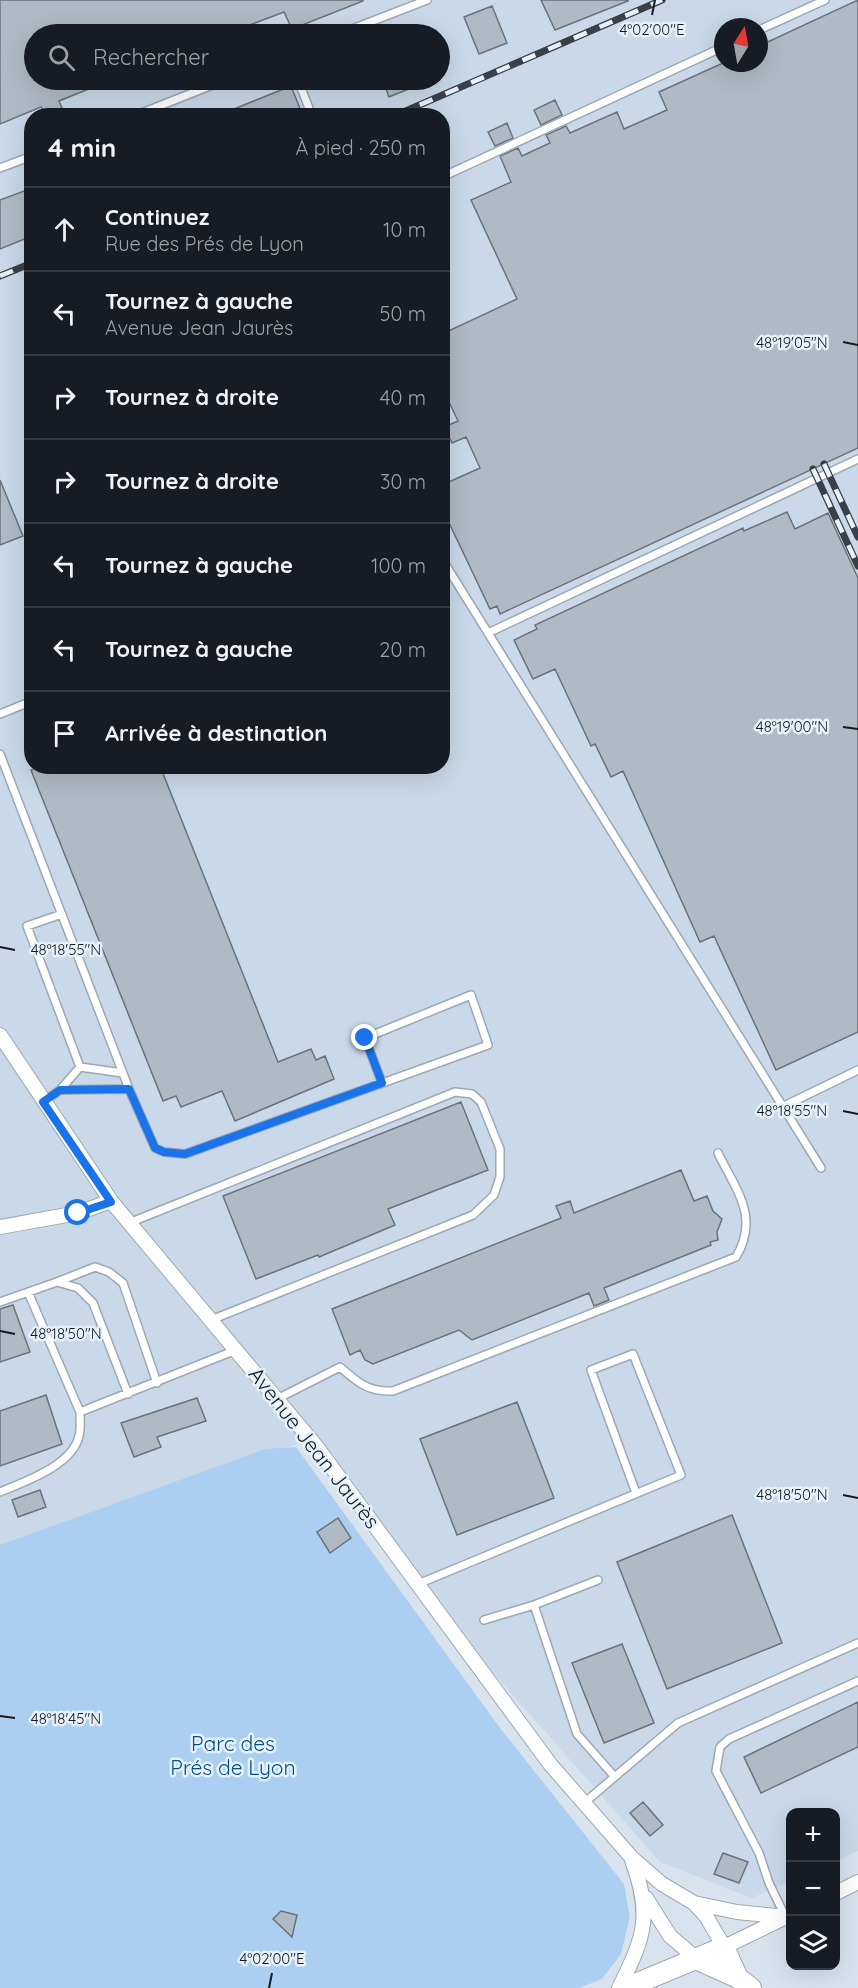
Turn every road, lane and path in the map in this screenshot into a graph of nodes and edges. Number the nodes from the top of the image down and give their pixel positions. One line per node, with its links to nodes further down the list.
1 (427, 0): 3 (lane)
2 (825, 0): 4 (lane)
3 (365, 24)
4 (768, 26)
5 (714, 51): 12 (lane)
6 (200, 90): 8 (lane)
7 (302, 90): 9 (lane)
8 (154, 108)
9 (309, 108)
10 (24, 159): 11 (lane)
11 (0, 168)
12 (450, 173)
13 (858, 459): 15 (lane)
14 (450, 572): 15 (lane)
15 (488, 633): 28 (lane)
16 (24, 704): 17 (lane)
17 (0, 714)
18 (0, 754): 19 (lane)
19 (62, 914): 21 (lane); 23 (lane)
20 (0, 1035): 27 (street, Avenue Jean Jaurès)
21 (80, 1067): 23 (lane); 26 (lane)
22 (858, 1070): 28 (lane)
23 (123, 1073): 25 (lane)
24 (382, 1083): 24 (lane); 25 (lane)
25 (129, 1089): 26 (lane)
26 (60, 1090): 27 (lane)
27 (43, 1102): 31 (street, Avenue Jean Jaurès)
28 (783, 1107): 30 (lane)
29 (718, 1154): 41 (lane)
30 (821, 1168)
31 (111, 1202): 32 (street, Avenue Jean Jaurès); 33 (street)
32 (129, 1223): 37 (street, Avenue Jean Jaurès); 37 (lane)
33 (0, 1227)
34 (57, 1282): 35 (lane); 39 (lane); 40 (lane)
35 (28, 1292): 36 (lane); 42 (lane)
36 (0, 1302)
37 (211, 1320): 38 (street, Avenue Jean Jaurès)
38 (236, 1350): 39 (lane); 41 (street, Avenue Jean Jaurès)
39 (157, 1383): 40 (lane)
40 (128, 1394): 42 (lane)
41 (277, 1399): 46 (street, Avenue Jean Jaurès)
42 (80, 1412): 43 (lane)
43 (0, 1492)
44 (636, 1493): 44 (lane); 46 (lane)
45 (598, 1580): 47 (lane)
46 (418, 1584): 52 (street, Avenue Jean Jaurès)
47 (534, 1605): 48 (lane); 51 (lane)
48 (484, 1620)
49 (858, 1643): 51 (lane)
50 (858, 1681): 58 (lane)
51 (614, 1776): 52 (lane)
52 (584, 1803): 53 (street, Avenue Jean Jaurès)
53 (632, 1858): 56 (street, Avenue Jean Jaurès); 57 (street, Avenue Jean Jaurès)
54 (858, 1882): 55 (street)
55 (840, 1891)
56 (644, 1893): 62 (street, Avenue Jean Jaurès); 64 (street, Avenue Jean Jaurès)
57 (694, 1903): 59 (street, Avenue Jean Jaurès); 61 (street, Avenue Jean Jaurès)
58 (786, 1913)
59 (786, 1916)
60 (786, 1917): 61 (street)
61 (724, 1947): 62 (street); 63 (street, Avenue Jean Jaurès)
62 (698, 1960): 63 (street, Avenue Jean Jaurès); 65 (street)
63 (744, 1983)
64 (619, 1988)
65 (626, 1988)

